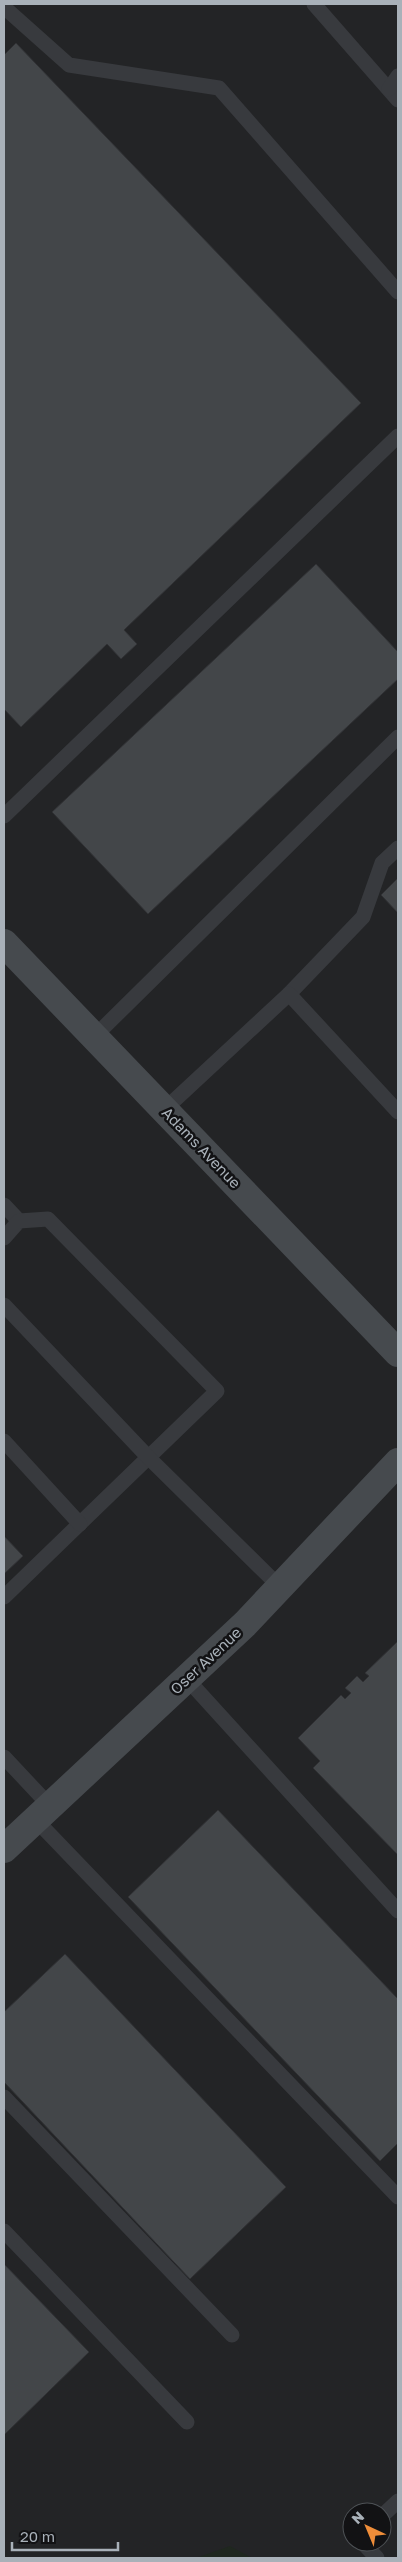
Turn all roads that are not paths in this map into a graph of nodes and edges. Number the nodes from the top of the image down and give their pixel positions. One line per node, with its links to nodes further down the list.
1 (314, 4): 4 (lane)
2 (4, 7): 5 (lane)
3 (398, 76): 4 (lane)
4 (394, 94)
5 (398, 292)
6 (398, 436): 8 (lane)
7 (398, 737): 12 (lane)
8 (4, 816)
9 (398, 848): 11 (lane)
10 (4, 943): 12 (street, Adams Avenue)
11 (289, 994): 13 (lane); 14 (lane)
12 (94, 1037): 13 (street, Adams Avenue)
13 (164, 1110): 19 (street, Adams Avenue)
14 (398, 1112)
15 (4, 1205): 16 (lane)
16 (19, 1221): 17 (lane); 21 (lane)
17 (4, 1238)
18 (4, 1305): 21 (lane)
19 (398, 1353)
20 (4, 1441): 23 (lane)
21 (149, 1458): 23 (lane); 24 (lane)
22 (398, 1462): 24 (street, Oser Avenue)
23 (80, 1524): 25 (lane)
24 (280, 1587): 26 (street, Oser Avenue)
25 (4, 1596)
26 (187, 1679): 28 (street, Oser Avenue); 30 (lane)
27 (4, 1757): 28 (lane)
28 (43, 1813): 29 (street, Oser Avenue); 32 (lane)
29 (4, 1848)
30 (398, 1911)
31 (4, 2097): 34 (lane)
32 (398, 2197)
33 (4, 2231): 35 (lane)
34 (232, 2335)
35 (187, 2422)

